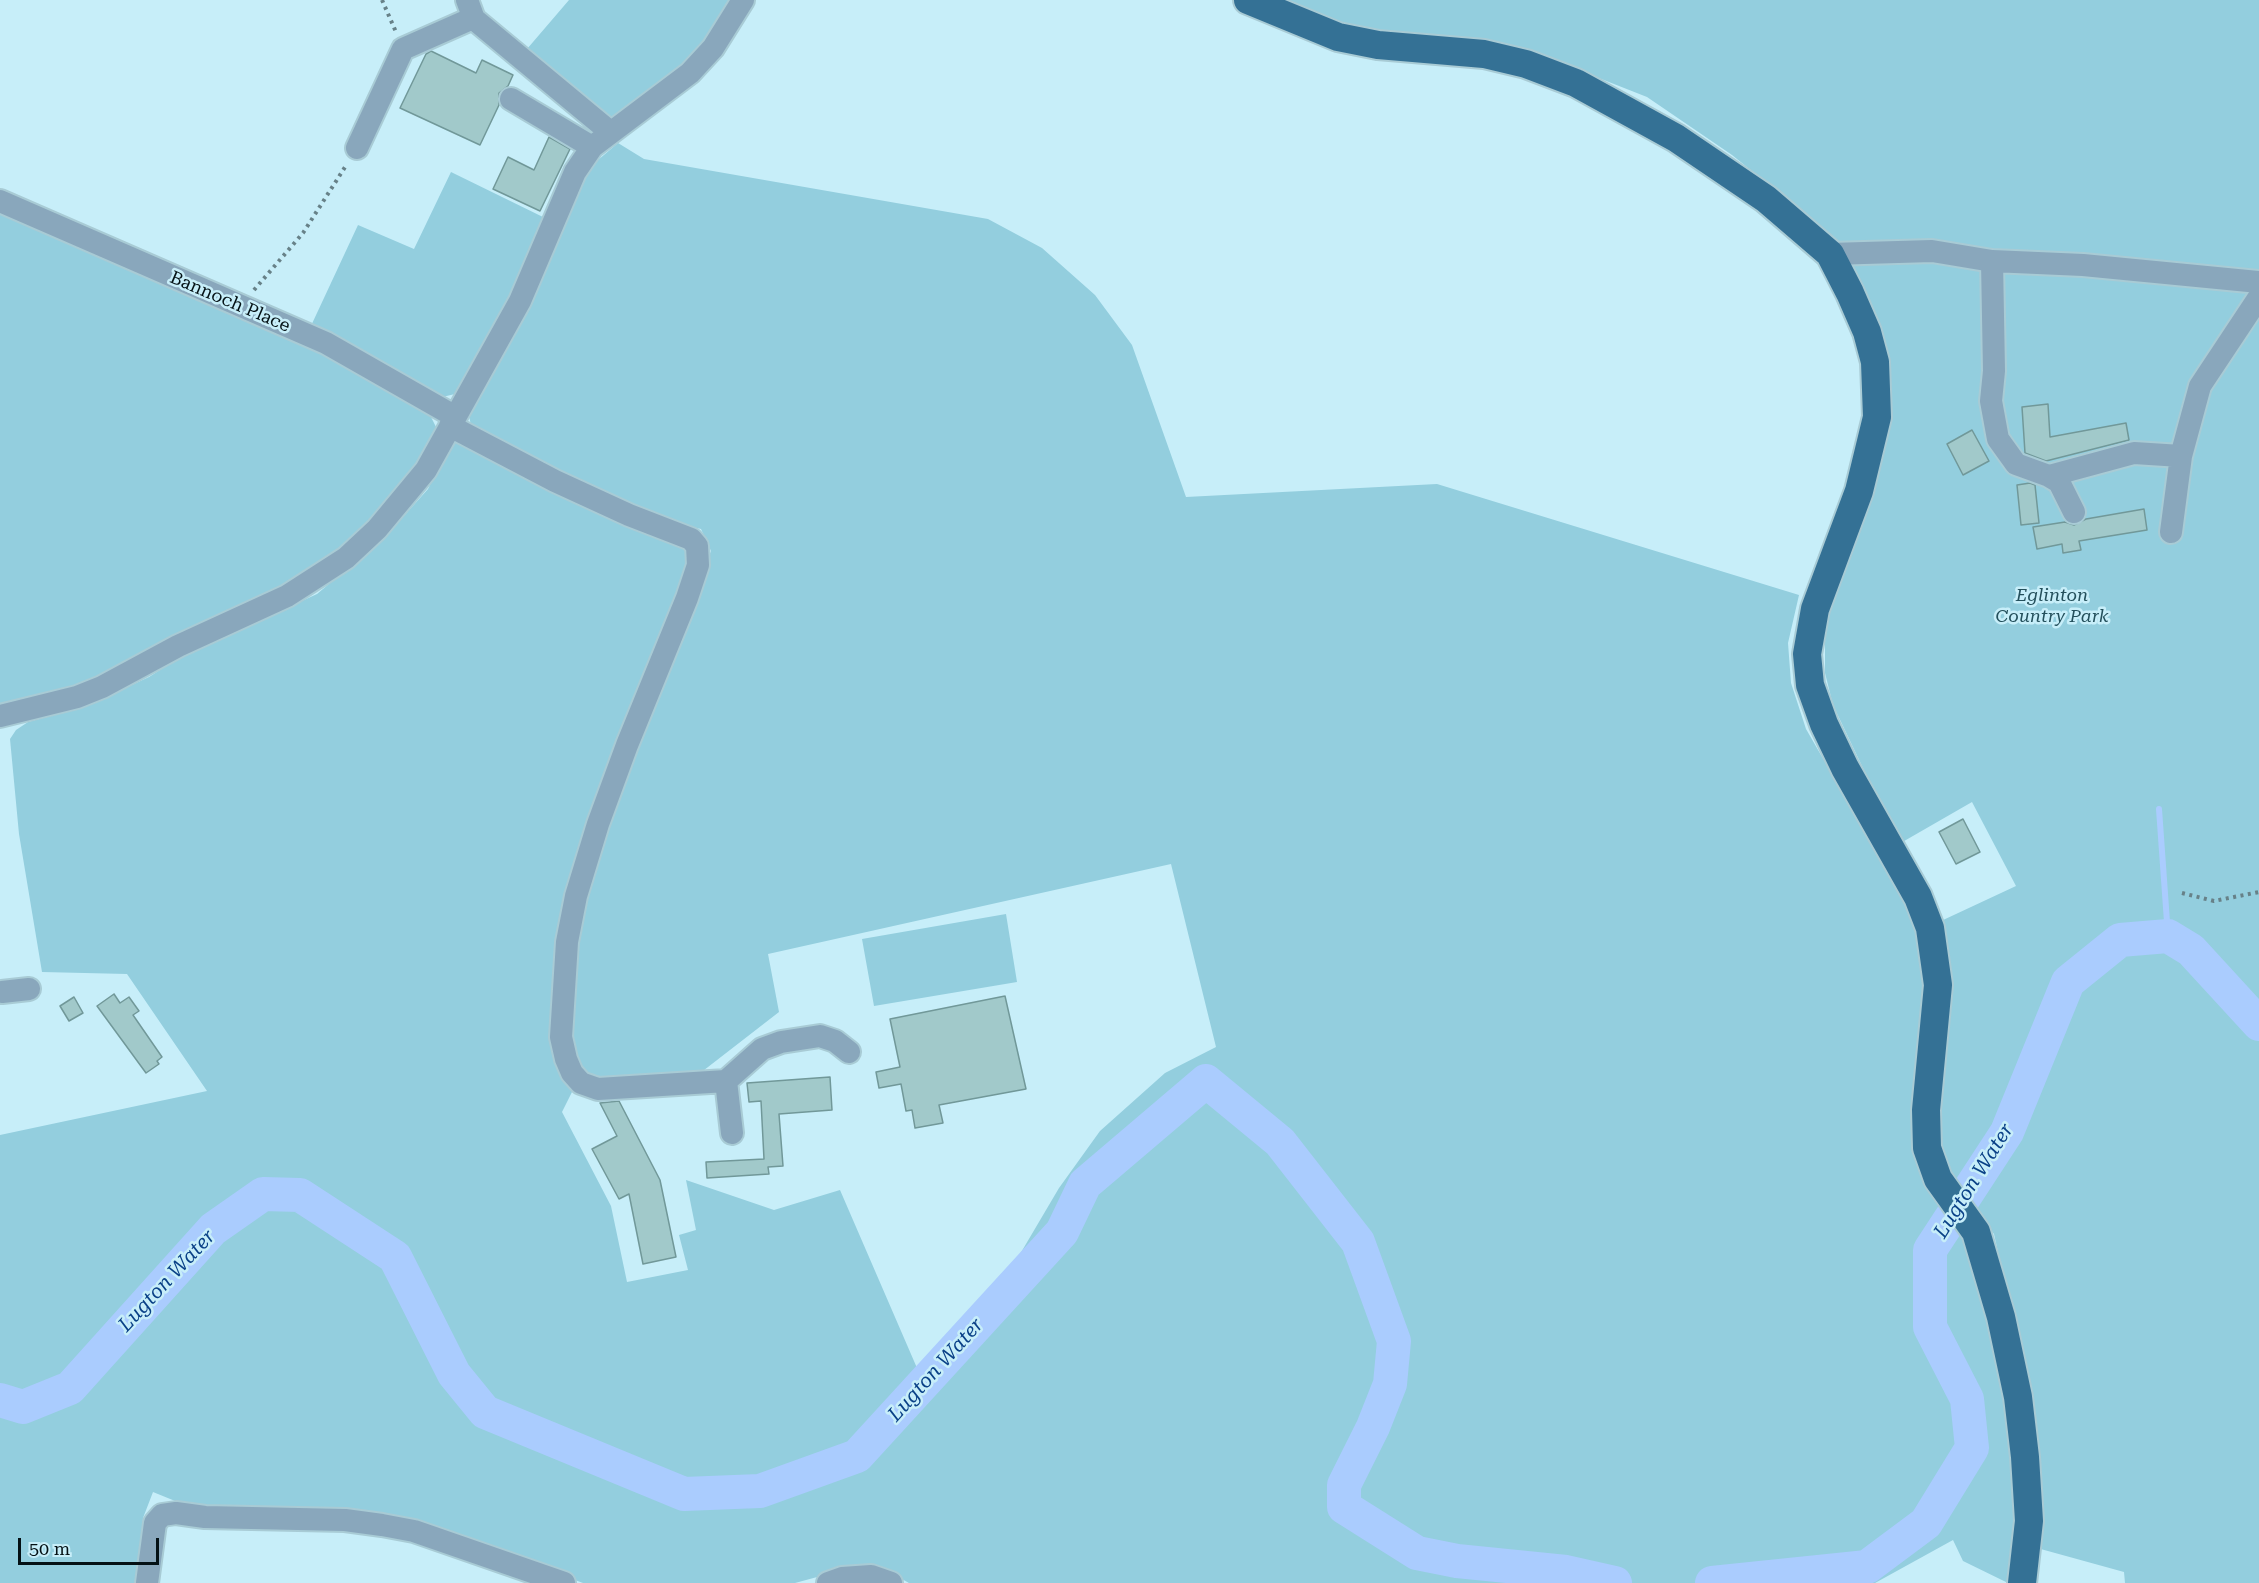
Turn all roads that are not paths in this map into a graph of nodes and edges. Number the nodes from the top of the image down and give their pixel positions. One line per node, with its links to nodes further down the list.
1 (743, 0): 5 (street)
2 (1248, 0): 9 (main road)
3 (470, 9): 5 (street); 7 (street)
4 (511, 99): 6 (street)
5 (609, 131): 6 (street)
6 (592, 147): 13 (street)
7 (357, 148)
8 (0, 201): 13 (street, Bannoch Place)
9 (1830, 254): 10 (street); 28 (main road)
10 (1992, 261): 11 (street); 15 (street)
11 (2259, 282)
12 (2259, 297): 14 (street)
13 (452, 421): 18 (street); 22 (street, Bannoch Place)
14 (2181, 456): 15 (street); 17 (street)
15 (2049, 476): 16 (street)
16 (2074, 512)
17 (2170, 532)
18 (0, 716)
19 (29, 989): 20 (street)
20 (2, 992)
21 (849, 1052): 22 (street)
22 (726, 1081): 23 (street)
23 (732, 1133)
24 (147, 1583): 25 (street)
25 (564, 1583)
26 (828, 1583): 27 (street)
27 (891, 1583)
28 (2022, 1583)

